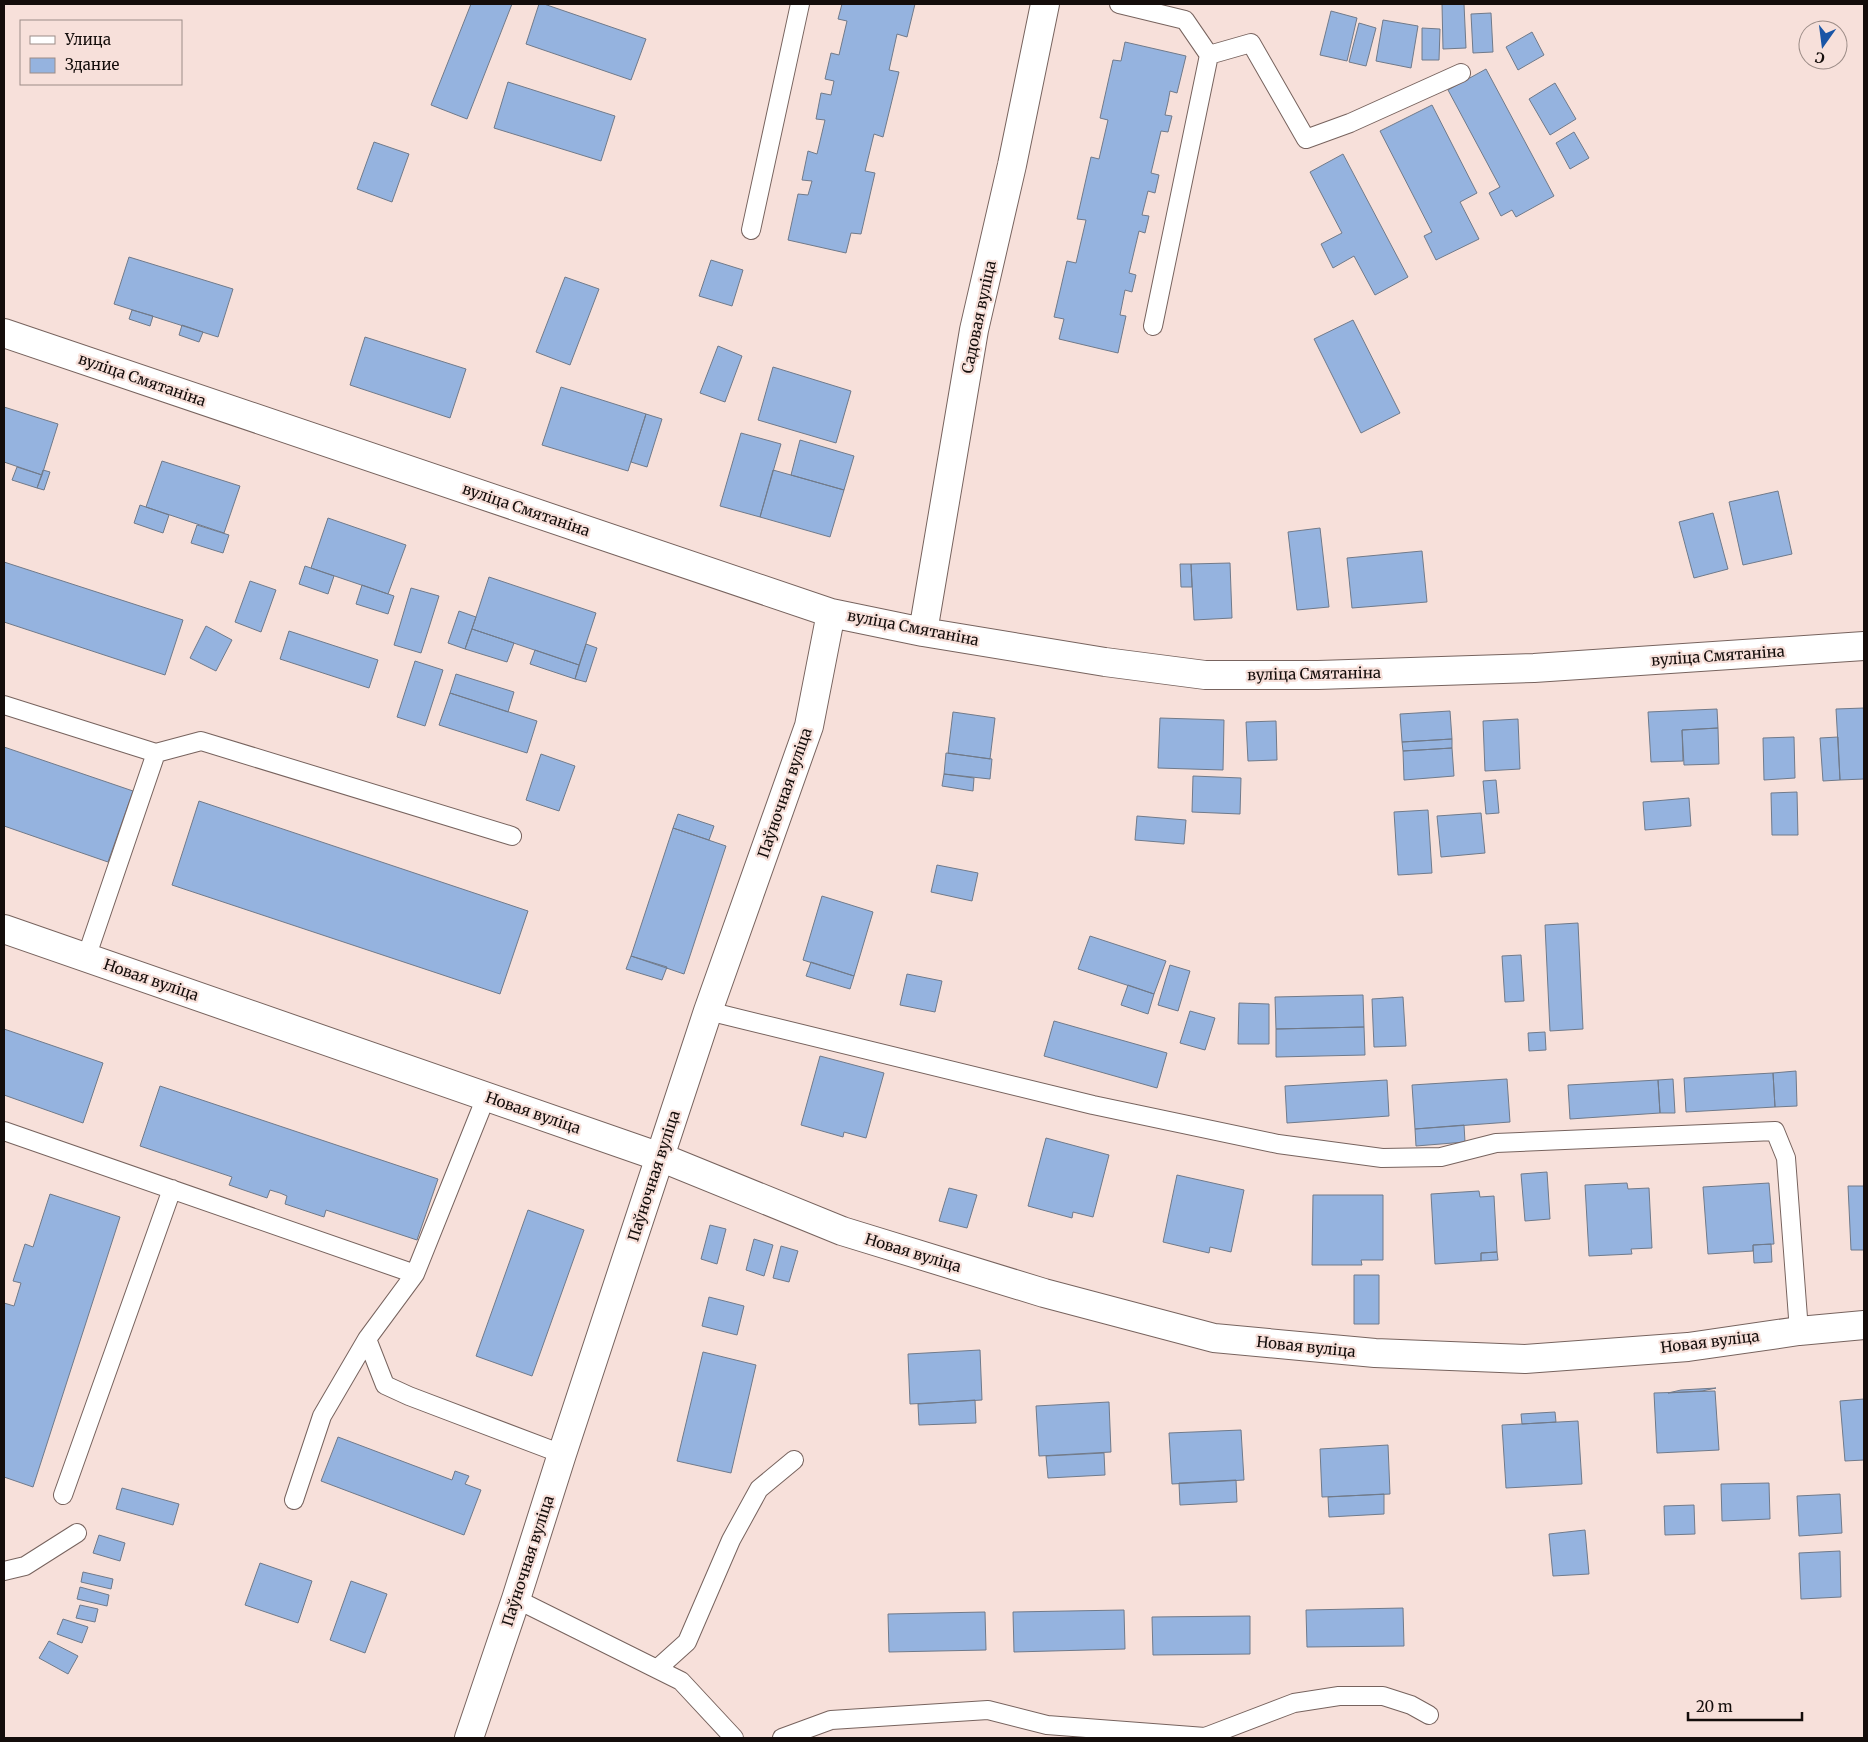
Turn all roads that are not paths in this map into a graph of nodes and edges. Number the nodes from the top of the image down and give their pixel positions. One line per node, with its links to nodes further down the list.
1 (800, 4): 6 (lane)
2 (1045, 4): 10 (street, Садовая вуліца)
3 (1118, 4): 4 (lane)
4 (1209, 55): 5 (lane); 7 (lane)
5 (1461, 74)
6 (751, 230)
7 (1153, 326)
8 (4, 334): 9 (street, вуліца Смятаніна)
9 (831, 612): 10 (street, вуліца Смятаніна); 17 (street, Паўночная вуліца)
10 (923, 632): 11 (street, вуліца Смятаніна)
11 (1864, 646)
12 (4, 705): 13 (lane)
13 (156, 753): 14 (lane); 16 (lane)
14 (512, 836)
15 (4, 929): 16 (street, Новая вуліца)
16 (86, 958): 18 (street, Новая вуліца)
17 (708, 1011): 20 (street, Паўночная вуліца); 24 (lane)
18 (486, 1097): 20 (street, Новая вуліца); 22 (lane)
19 (4, 1131): 21 (lane)
20 (660, 1157): 24 (street, Новая вуліца); 26 (street, Паўночная вуліца)
21 (172, 1189): 22 (lane); 28 (lane)
22 (415, 1274): 25 (lane)
23 (1864, 1325): 24 (street, Новая вуліца)
24 (1798, 1331)
25 (368, 1338): 26 (lane); 29 (lane)
26 (562, 1454): 32 (street, Паўночная вуліца)
27 (794, 1460): 33 (lane)
28 (64, 1495)
29 (294, 1500)
30 (77, 1533): 31 (lane)
31 (4, 1571)
32 (516, 1599): 33 (lane); 35 (street, Паўночная вуліца)
33 (657, 1669): 36 (lane)
34 (1429, 1715): 37 (lane)
35 (469, 1738)
36 (734, 1738)
37 (782, 1738)

